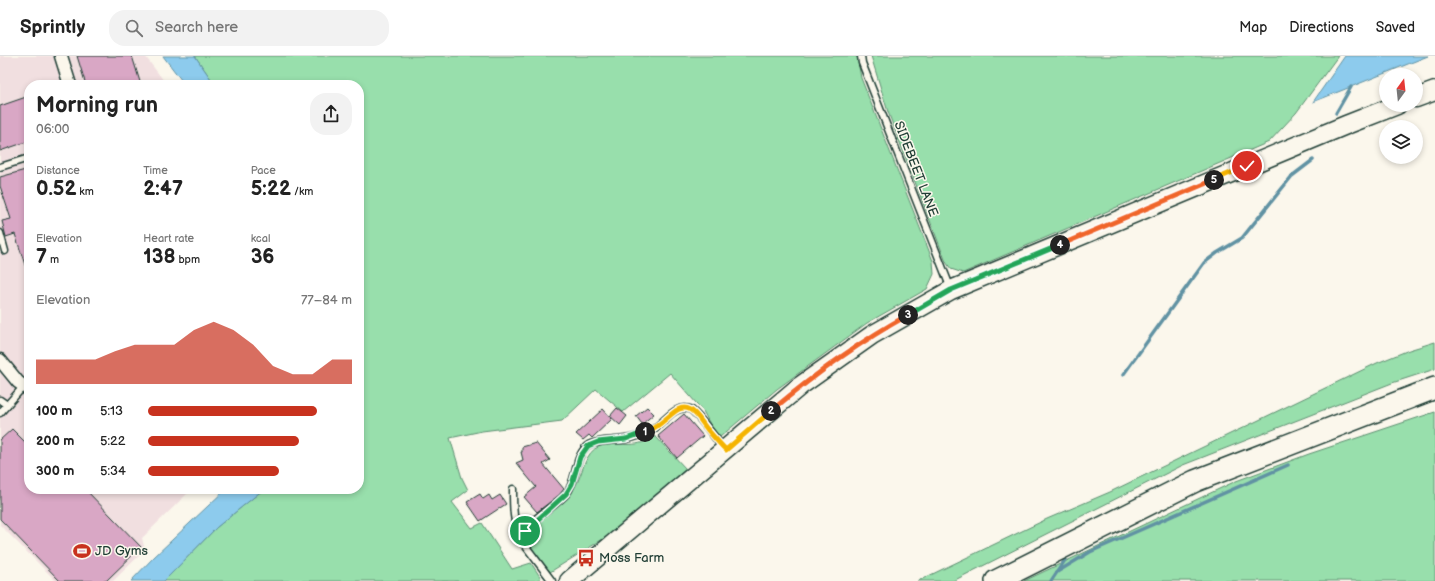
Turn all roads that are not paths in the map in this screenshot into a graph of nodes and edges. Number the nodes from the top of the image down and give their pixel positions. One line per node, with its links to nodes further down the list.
1 (61, 56): 3 (street)
2 (861, 56): 11 (lane, SIDEBEET LANE)
3 (68, 80)
4 (1435, 92): 5 (main road)
5 (1423, 96)
6 (1379, 112): 11 (main road)
7 (24, 160): 8 (lane)
8 (0, 167)
9 (0, 233): 10 (lane)
10 (5, 251)
11 (951, 290): 18 (main road)
12 (0, 360): 13 (street)
13 (23, 386): 16 (lane)
14 (1435, 388): 23 (highway)
15 (0, 400): 16 (lane)
16 (7, 405): 17 (lane)
17 (0, 413)
18 (726, 450): 20 (lane); 22 (main road)
19 (513, 489): 20 (lane)
20 (521, 540): 21 (lane)
21 (552, 581)
22 (569, 581)
23 (996, 581)

